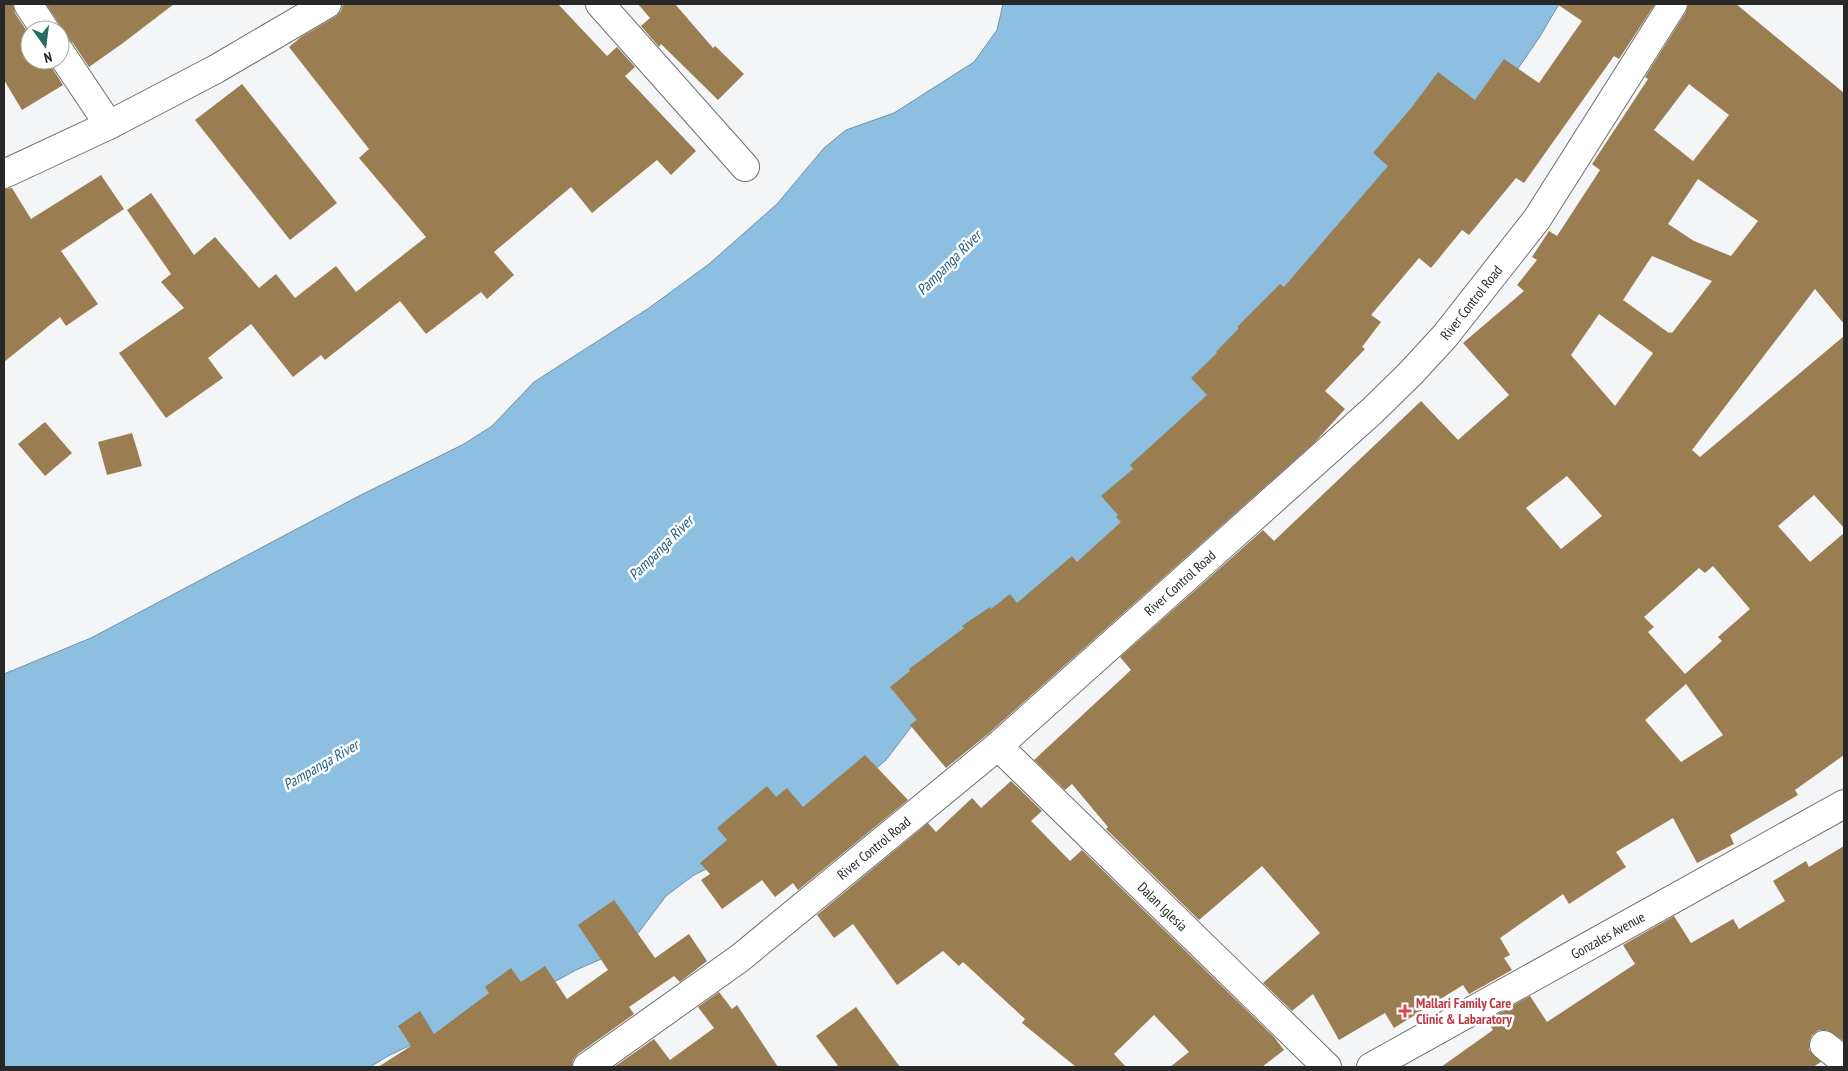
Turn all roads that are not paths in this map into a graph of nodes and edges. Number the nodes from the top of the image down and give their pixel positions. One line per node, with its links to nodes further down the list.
1 (28, 4): 5 (street)
2 (327, 4): 7 (street)
3 (600, 4): 8 (street)
4 (1673, 4): 10 (street, River Control Road)
5 (38, 20)
6 (70, 67): 7 (street)
7 (108, 126): 9 (street)
8 (745, 167)
9 (4, 174)
10 (998, 746): 12 (street, River Control Road); 13 (street, Dalan Iglesia)
11 (1844, 804): 14 (street, Gonzales Avenue)
12 (586, 1067)
13 (1327, 1067)
14 (1371, 1067)

